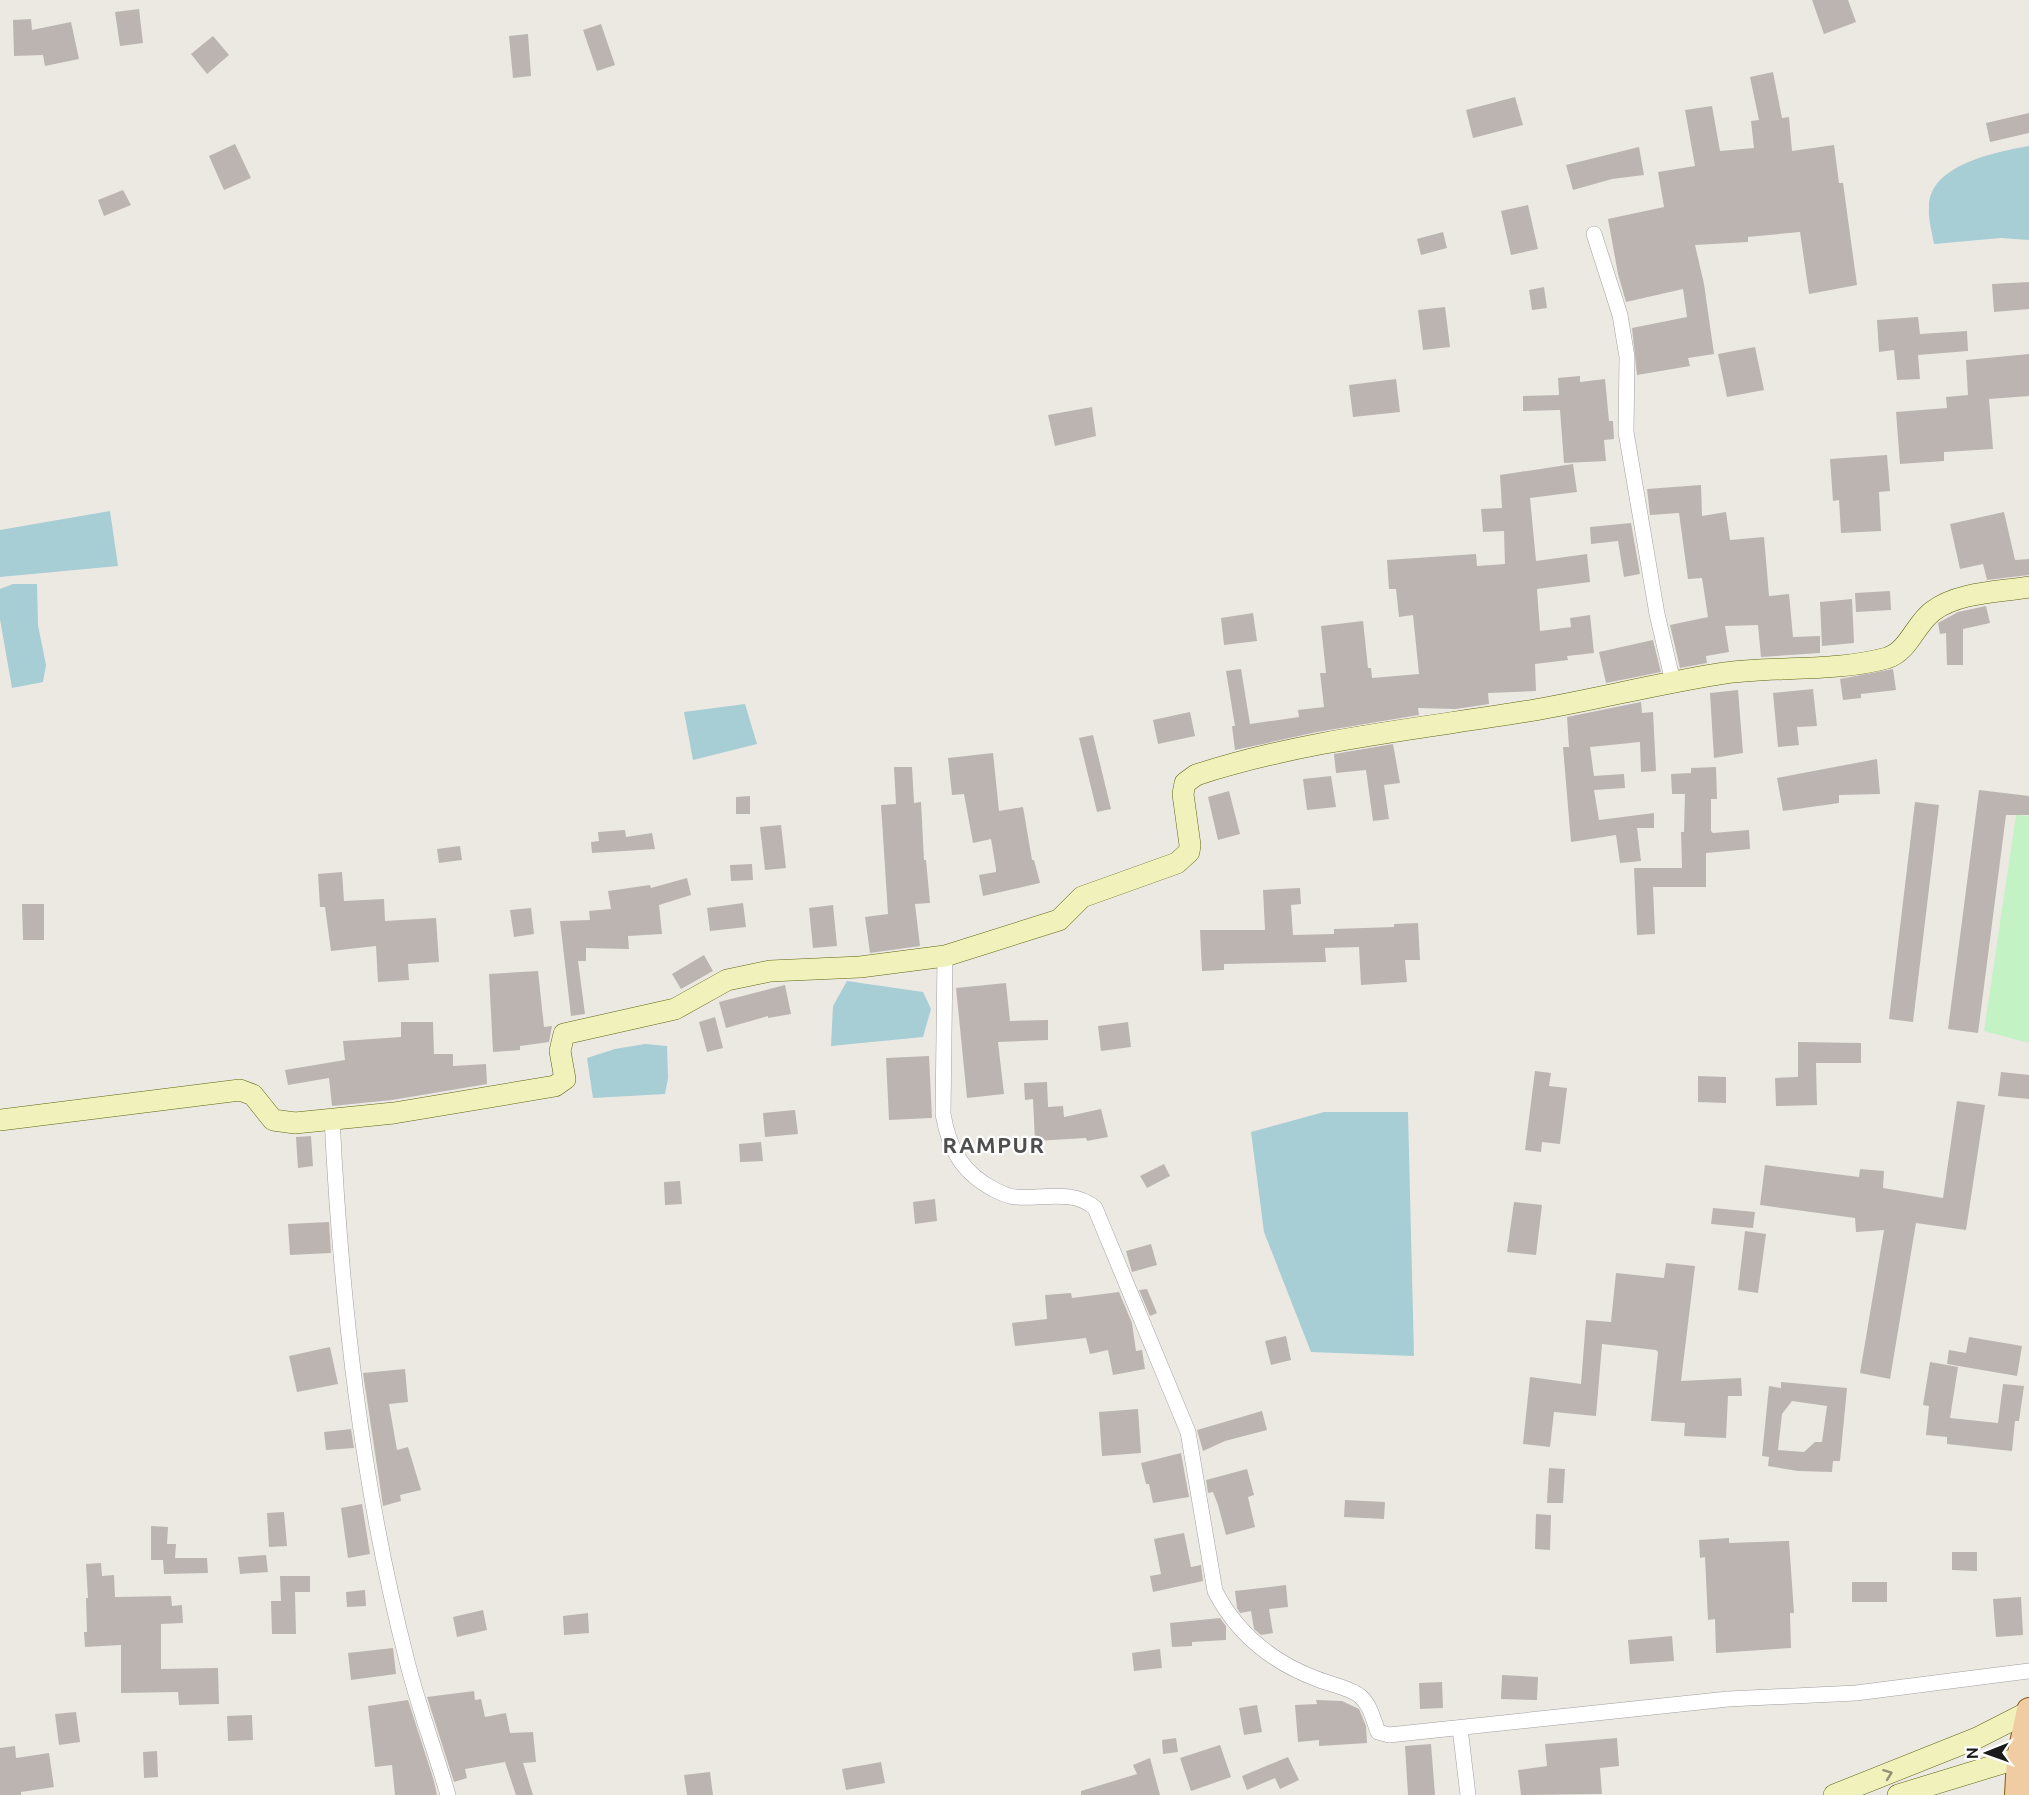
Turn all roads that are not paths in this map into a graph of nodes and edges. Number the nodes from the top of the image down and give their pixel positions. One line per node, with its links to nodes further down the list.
1 (1594, 234): 3 (street)
2 (2029, 587): 3 (main road)
3 (1673, 682): 4 (main road)
4 (945, 956): 5 (main road); 9 (street)
5 (332, 1118): 6 (main road); 11 (street)
6 (0, 1120)
7 (2029, 1671): 9 (street)
8 (2029, 1711): 10 (main road); 13 (main road, one-way to 8)
9 (1460, 1728): 12 (street)
10 (2019, 1758): 14 (main road); 15 (main road)
11 (448, 1795)
12 (1468, 1795)
13 (1833, 1795)
14 (1898, 1795)
15 (2017, 1795)

